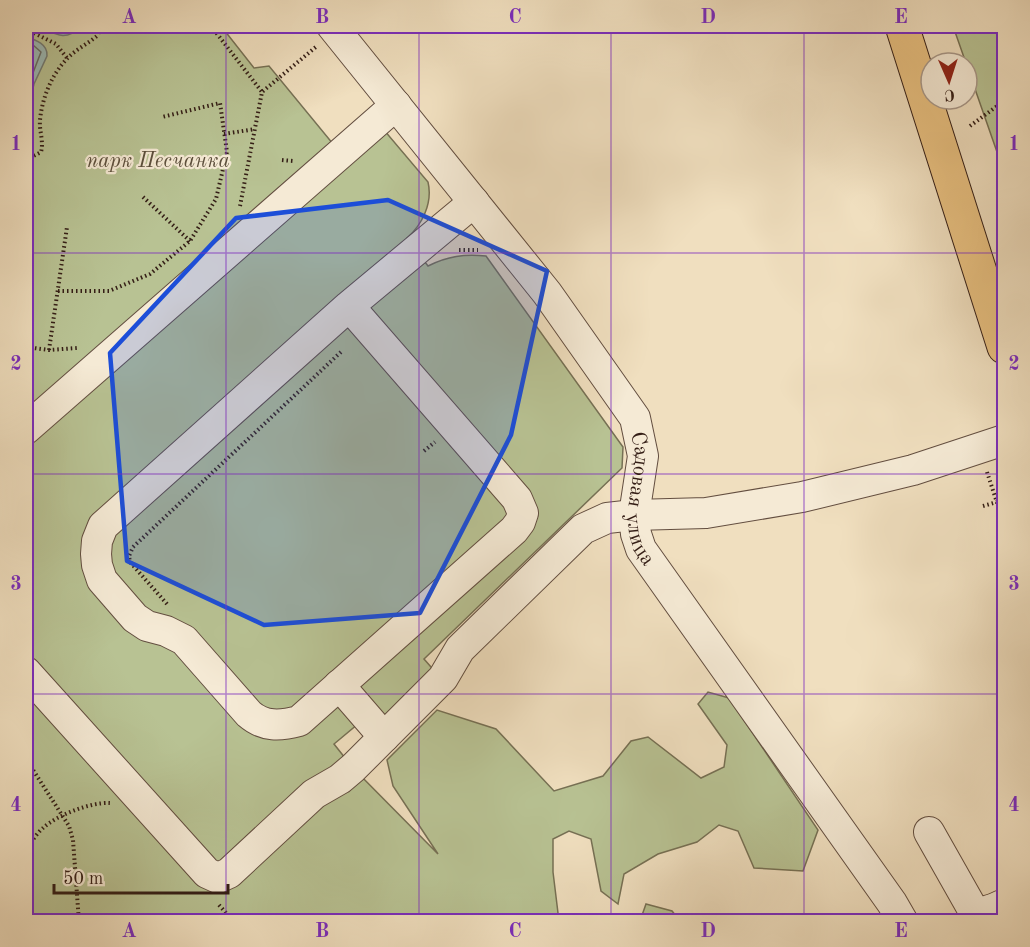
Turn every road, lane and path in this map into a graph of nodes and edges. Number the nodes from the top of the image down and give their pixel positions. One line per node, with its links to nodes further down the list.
1 (100, 26): 6 (path)
2 (211, 26): 7 (path)
3 (902, 26): 22 (main road)
4 (334, 28): 7 (path); 9 (street, Садовая улица)
5 (26, 29): 6 (path)
6 (67, 58): 14 (path)
7 (262, 92): 12 (path)
8 (1005, 101): 11 (path)
9 (396, 105): 16 (street, Садовая улица); 25 (street)
10 (162, 117): 13 (path)
11 (970, 126)
12 (255, 129): 13 (path); 17 (path)
13 (224, 134): 19 (path)
14 (26, 160)
15 (143, 197): 19 (path)
16 (474, 202): 21 (street); 29 (street, Садовая улица)
17 (240, 208)
18 (67, 227): 20 (path)
19 (190, 241): 20 (path)
20 (58, 291): 24 (path)
21 (349, 306): 33 (street); 33 (street)
22 (1002, 328)
23 (345, 348): 31 (path)
24 (49, 350)
25 (26, 429)
26 (992, 444): 27 (path); 29 (street)
27 (997, 502): 28 (path); 30 (path)
28 (983, 506)
29 (634, 515): 34 (street); 41 (street, Садовая улица)
30 (1005, 524)
31 (174, 611)
32 (26, 672): 34 (street)
33 (339, 685): 34 (street)
34 (384, 737)
35 (26, 759): 36 (path)
36 (62, 815): 38 (path); 40 (path)
37 (929, 832): 39 (street)
38 (26, 850)
39 (1005, 904)
40 (79, 921)
41 (903, 921)

